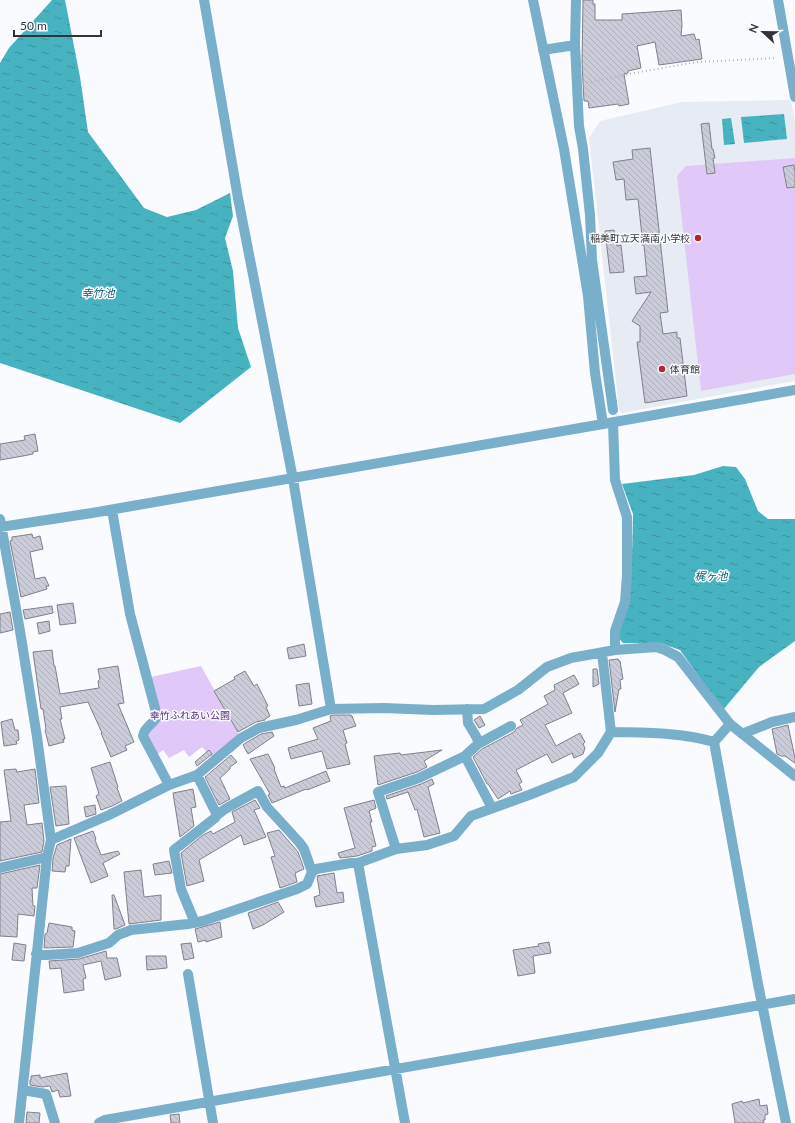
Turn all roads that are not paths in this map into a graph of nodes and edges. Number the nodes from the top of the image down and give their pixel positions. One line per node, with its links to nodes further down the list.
1 (204, 0): 13 (street)
2 (532, 0): 6 (street)
3 (576, 0): 5 (street)
4 (778, 0): 7 (street)
5 (575, 46): 6 (street); 10 (street)
6 (543, 50): 12 (street)
7 (792, 56): 8 (street)
8 (795, 97)
9 (795, 390): 11 (street)
10 (613, 410)
11 (613, 423): 12 (street); 16 (street)
12 (603, 424): 13 (street)
13 (292, 479): 14 (street); 18 (street)
14 (112, 510): 15 (street); 30 (street)
15 (0, 524): 33 (street)
16 (615, 650): 17 (street); 21 (street)
17 (602, 653): 19 (street); 23 (street)
18 (331, 709): 19 (street); 28 (street)
19 (467, 709): 26 (street)
20 (795, 717): 24 (street)
21 (730, 724): 24 (street); 25 (street)
22 (511, 726): 26 (street)
23 (610, 732): 25 (street); 31 (street)
24 (742, 734): 29 (street)
25 (714, 742): 43 (street)
26 (478, 744): 27 (street)
27 (465, 756): 31 (street); 34 (street)
28 (197, 775): 30 (street); 32 (street)
29 (795, 776)
30 (169, 785): 33 (street)
31 (492, 808): 34 (street)
32 (217, 815): 38 (street); 39 (street)
33 (51, 840): 35 (street)
34 (396, 849): 36 (street)
35 (47, 857): 37 (street); 40 (street)
36 (358, 862): 38 (street); 44 (street)
37 (0, 868)
38 (312, 872): 39 (street)
39 (195, 923): 40 (street)
40 (36, 954): 45 (street)
41 (188, 974): 46 (street)
42 (795, 999): 43 (street)
43 (762, 1005): 44 (street); 52 (street)
44 (395, 1070): 46 (street); 51 (street)
45 (23, 1090): 47 (street); 48 (street)
46 (209, 1101): 49 (street); 50 (street)
47 (19, 1123)
48 (55, 1123)
49 (99, 1123)
50 (213, 1123)
51 (405, 1123)
52 (786, 1123)

